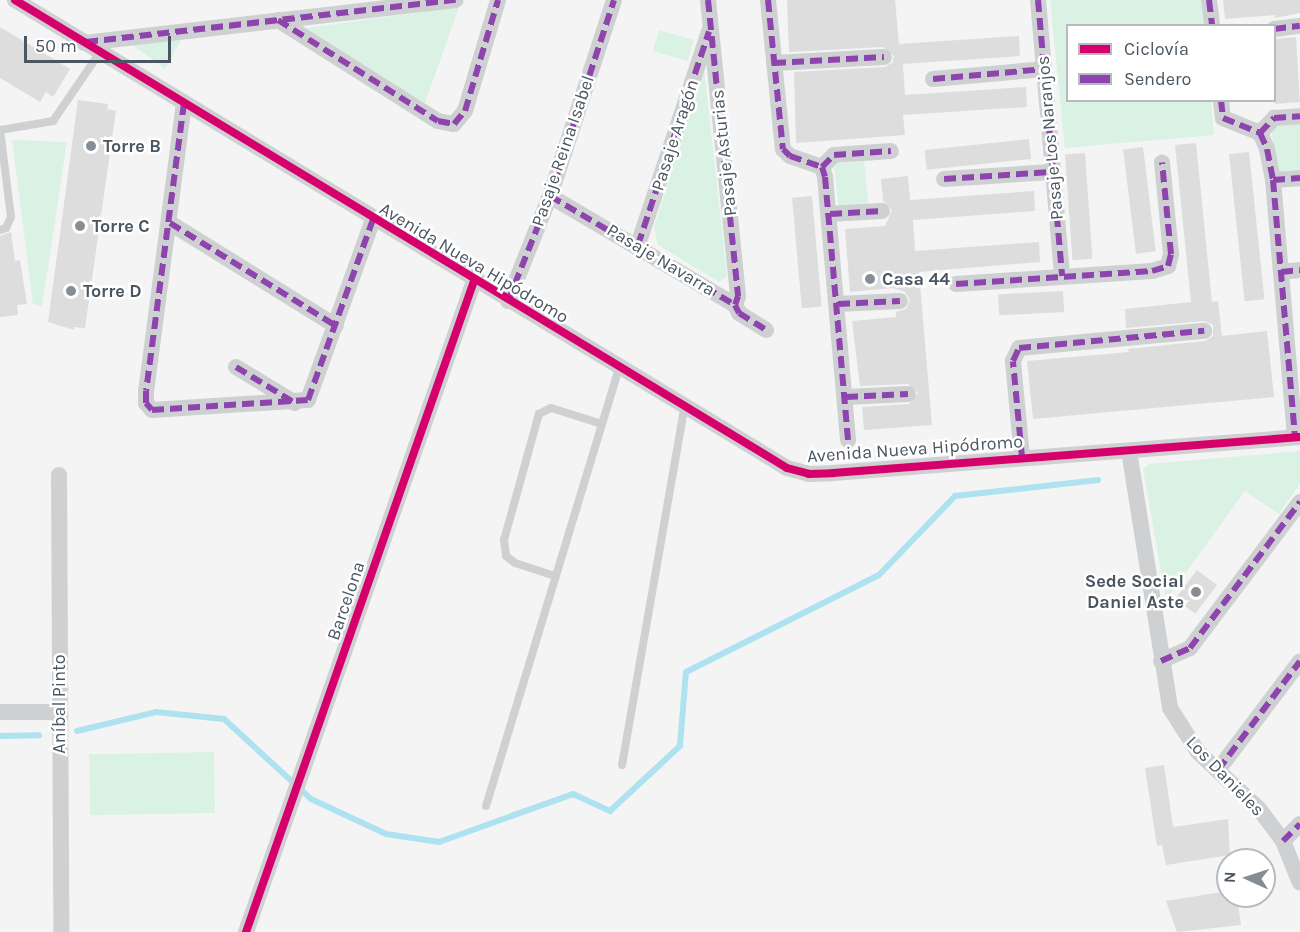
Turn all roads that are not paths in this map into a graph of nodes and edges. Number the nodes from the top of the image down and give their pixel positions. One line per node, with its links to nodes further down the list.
1 (15, 0): 14 (street, Avenida Nueva Hipódromo)
2 (456, 0): 9 (street)
3 (498, 0): 9 (street)
4 (614, 0): 31 (street, Pasaje Reina Isabel)
5 (708, 0): 11 (street, Pasaje Asturias)
6 (768, 0): 17 (street)
7 (1038, 0): 18 (street, Pasaje Los Naranjos)
8 (1209, 0): 10 (street)
9 (278, 20): 14 (street)
10 (1212, 24)
11 (711, 26): 37 (street, Pasaje Aragón); 46 (street, Pasaje Asturias)
12 (1300, 26): 13 (street)
13 (1276, 29)
14 (84, 43): 15 (street, Avenida Nueva Hipódromo)
15 (100, 52): 21 (street, Avenida Nueva Hipódromo); 36 (lane)
16 (884, 57): 17 (street)
17 (774, 63): 26 (street)
18 (1044, 69): 19 (street); 27 (street, Pasaje Los Naranjos)
19 (933, 79)
20 (1221, 102): 23 (street)
21 (184, 104): 34 (street, Avenida Nueva Hipódromo); 35 (street)
22 (1300, 116): 23 (street)
23 (1260, 133): 30 (street)
24 (891, 151): 26 (street)
25 (1162, 162): 40 (street)
26 (822, 167): 33 (street)
27 (1051, 172): 29 (street); 40 (street, Pasaje Los Naranjos)
28 (1300, 178): 30 (street)
29 (944, 179)
30 (1273, 180): 39 (street)
31 (550, 196): 37 (street, Pasaje Navarra); 43 (street, Pasaje Reina Isabel)
32 (882, 211): 33 (street)
33 (830, 214): 45 (street)
34 (373, 219): 41 (street, Avenida Nueva Hipódromo); 47 (street)
35 (170, 223): 47 (street); 55 (street)
36 (0, 230)
37 (638, 245): 46 (street, Pasaje Navarra)
38 (1300, 270): 39 (street)
39 (1281, 272): 50 (street)
40 (1062, 276): 42 (street)
41 (474, 281): 43 (street, Avenida Nueva Hipódromo); 76 (street, Barcelona)
42 (956, 284)
43 (508, 301): 52 (street, Avenida Nueva Hipódromo)
44 (900, 301): 45 (street)
45 (838, 304): 54 (street)
46 (735, 305): 48 (street, Pasaje Navarra)
47 (336, 326): 55 (street)
48 (766, 330)
49 (1204, 331): 61 (street)
50 (1294, 363): 58 (street)
51 (236, 367): 55 (street)
52 (619, 369): 56 (street, Avenida Nueva Hipódromo); 57 (lane)
53 (908, 394): 54 (street)
54 (846, 398): 59 (street)
55 (295, 403)
56 (684, 408): 61 (street, Avenida Nueva Hipódromo); 69 (lane)
57 (602, 424): 64 (lane); 64 (lane)
58 (1298, 437): 60 (street, Avenida Nueva Hipódromo)
59 (848, 440)
60 (1129, 451): 61 (street, Avenida Nueva Hipódromo); 65 (street, Los Danieles)
61 (1022, 457)
62 (59, 475): 68 (street, Aníbal Pinto)
63 (1300, 502): 65 (street)
64 (555, 576): 71 (lane)
65 (1161, 661): 70 (street, Los Danieles)
66 (1300, 661): 70 (street)
67 (0, 712): 68 (street)
68 (58, 712): 75 (street, Aníbal Pinto)
69 (622, 765)
70 (1218, 770): 73 (street, Los Danieles)
71 (486, 806)
72 (1300, 824): 73 (street)
73 (1282, 841): 74 (street, Los Danieles)
74 (1300, 883)
75 (62, 932)
76 (246, 932)

